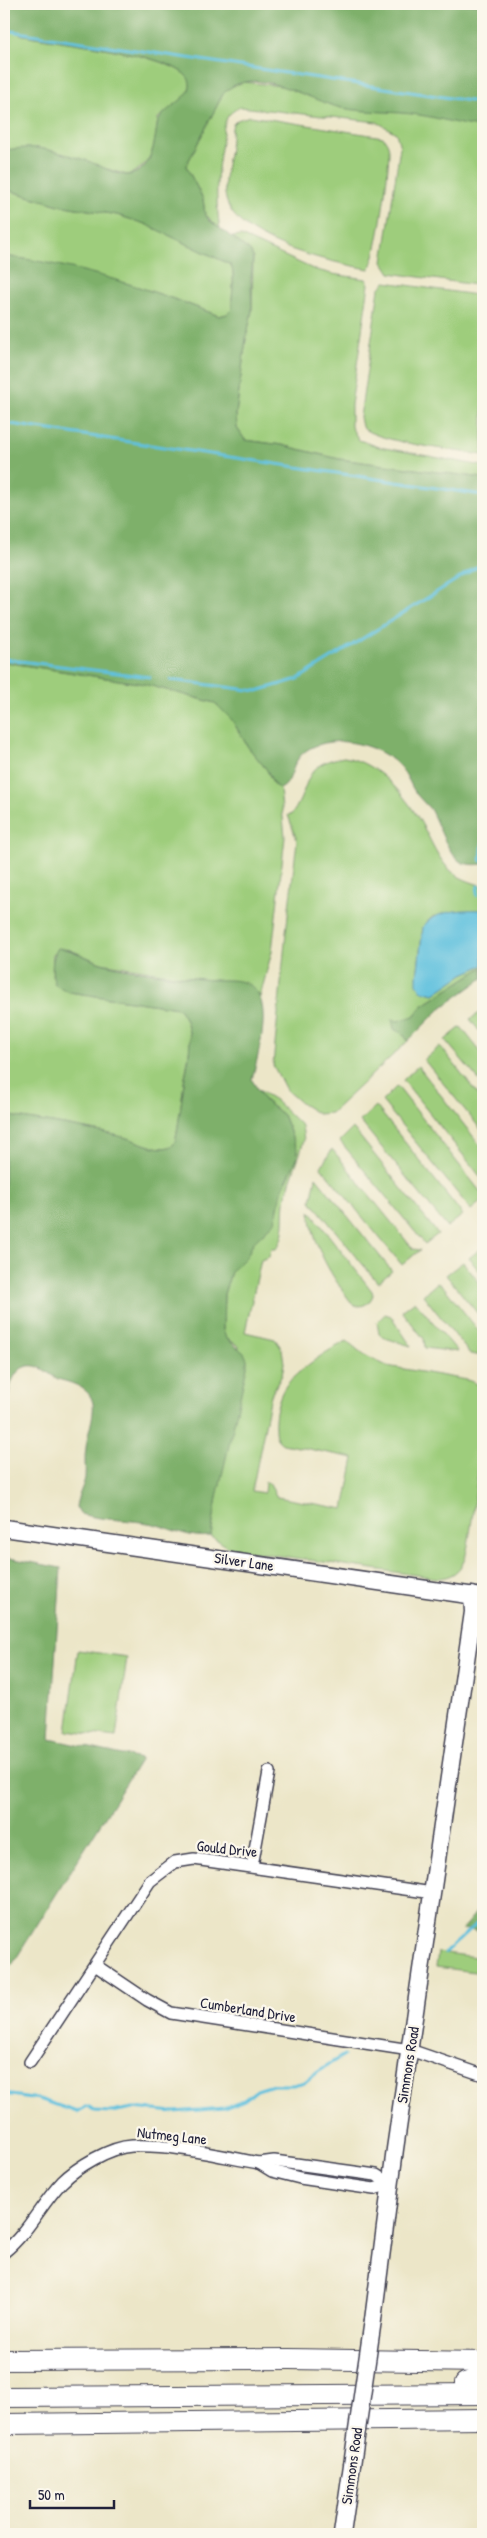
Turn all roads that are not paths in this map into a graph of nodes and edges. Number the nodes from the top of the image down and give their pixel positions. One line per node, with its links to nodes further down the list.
1 (4, 1528): 2 (main road, Silver Lane)
2 (478, 1596): 5 (main road, Simmons Road)
3 (269, 1772): 4 (street)
4 (252, 1866): 5 (street, Gould Drive); 6 (street, Gould Drive)
5 (433, 1893): 7 (main road, Simmons Road)
6 (95, 1965): 7 (street, Cumberland Drive); 8 (street, Gould Drive)
7 (410, 2050): 9 (street, Cumberland Drive); 10 (main road, Simmons Road)
8 (30, 2062)
9 (483, 2075)
10 (390, 2184): 11 (street, Nutmeg Lane); 20 (main road, Simmons Road, bridge)
11 (4, 2252)
12 (4, 2360): 13 (highway)
13 (483, 2362)
14 (477, 2381): 15 (highway)
15 (4, 2385)
16 (483, 2394): 17 (highway)
17 (4, 2397)
18 (483, 2419): 19 (highway)
19 (4, 2424)
20 (342, 2534)

